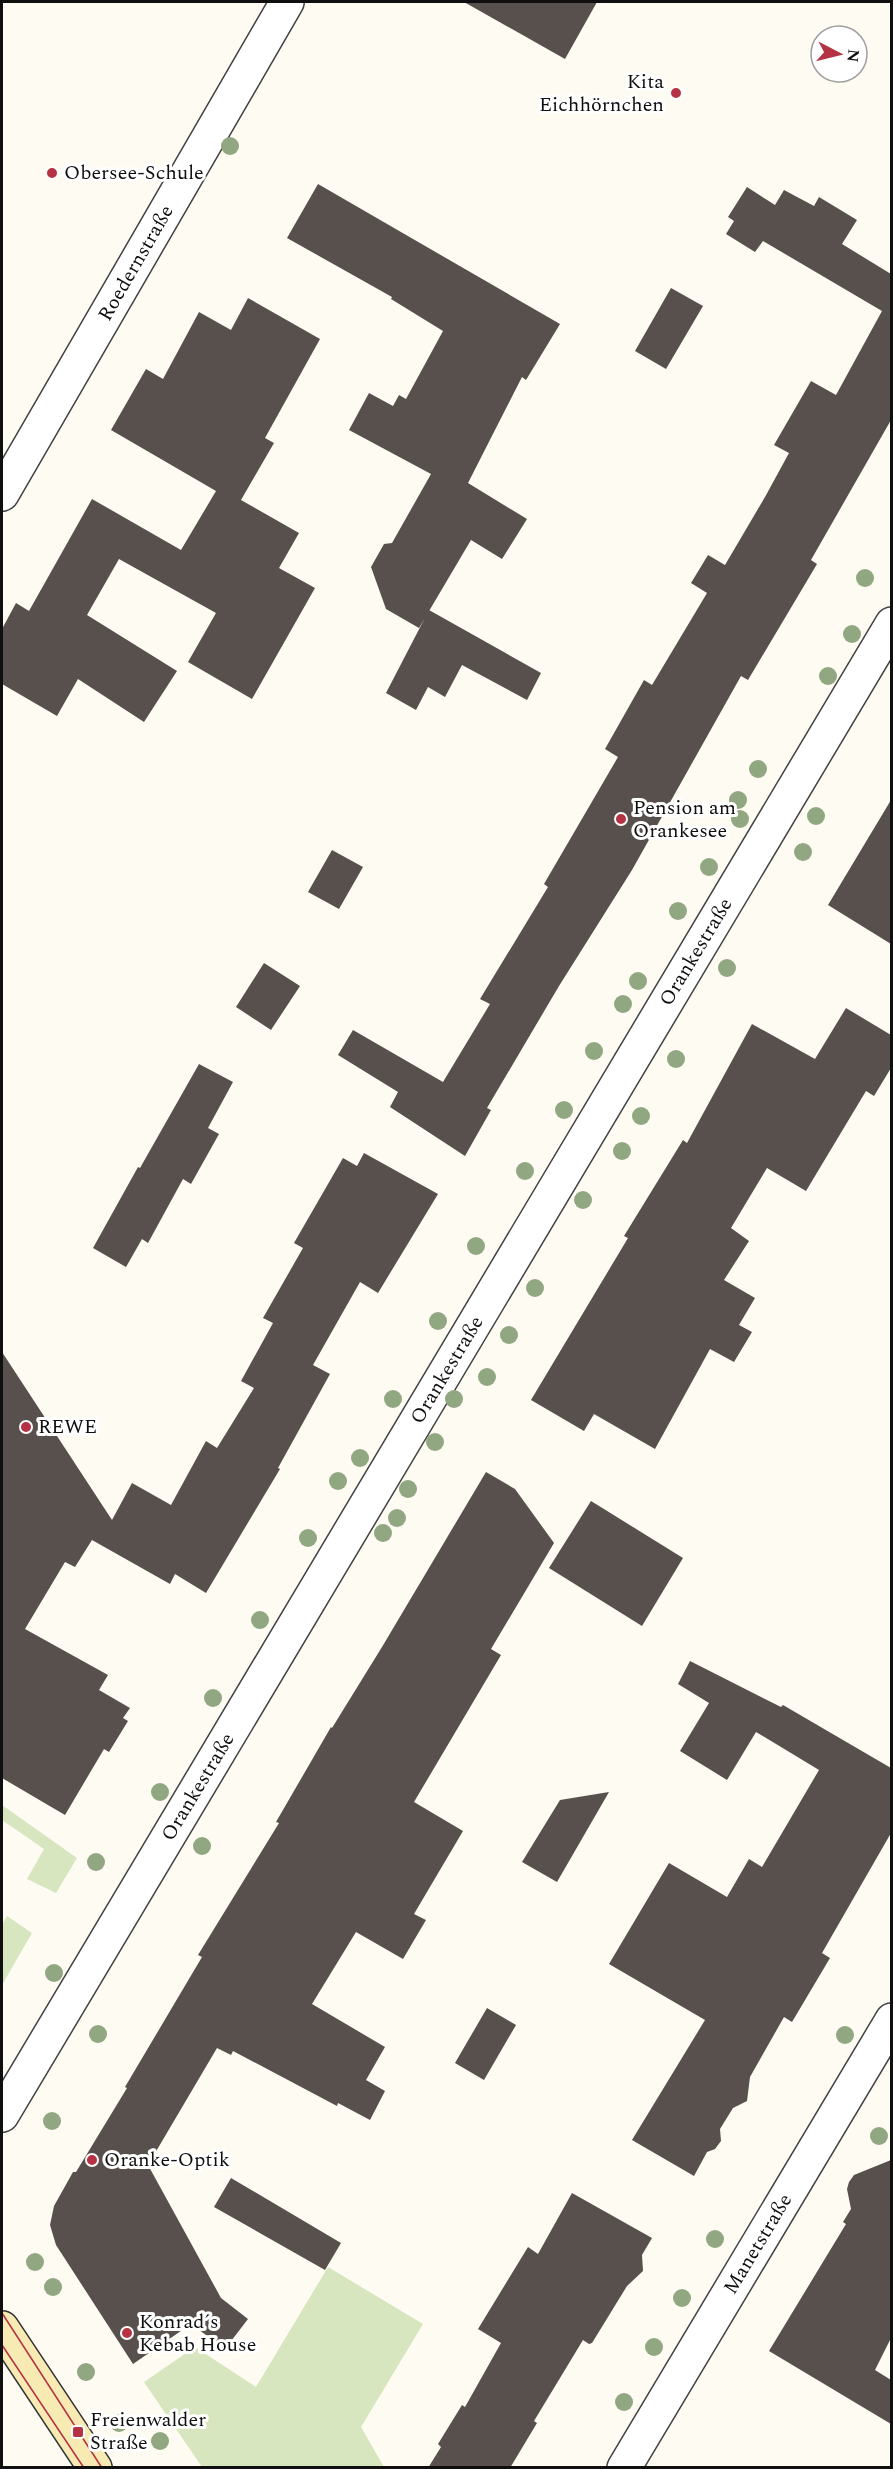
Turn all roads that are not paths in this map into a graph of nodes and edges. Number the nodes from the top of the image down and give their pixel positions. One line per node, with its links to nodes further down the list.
1 (287, 2): 2 (street, Roedernstraße)
2 (2, 494)
3 (891, 624): 5 (street, Orankestraße)
4 (891, 2020): 8 (street, Manetstraße)
5 (2, 2115)
6 (2, 2328): 7 (main road)
7 (95, 2468)
8 (624, 2468)

